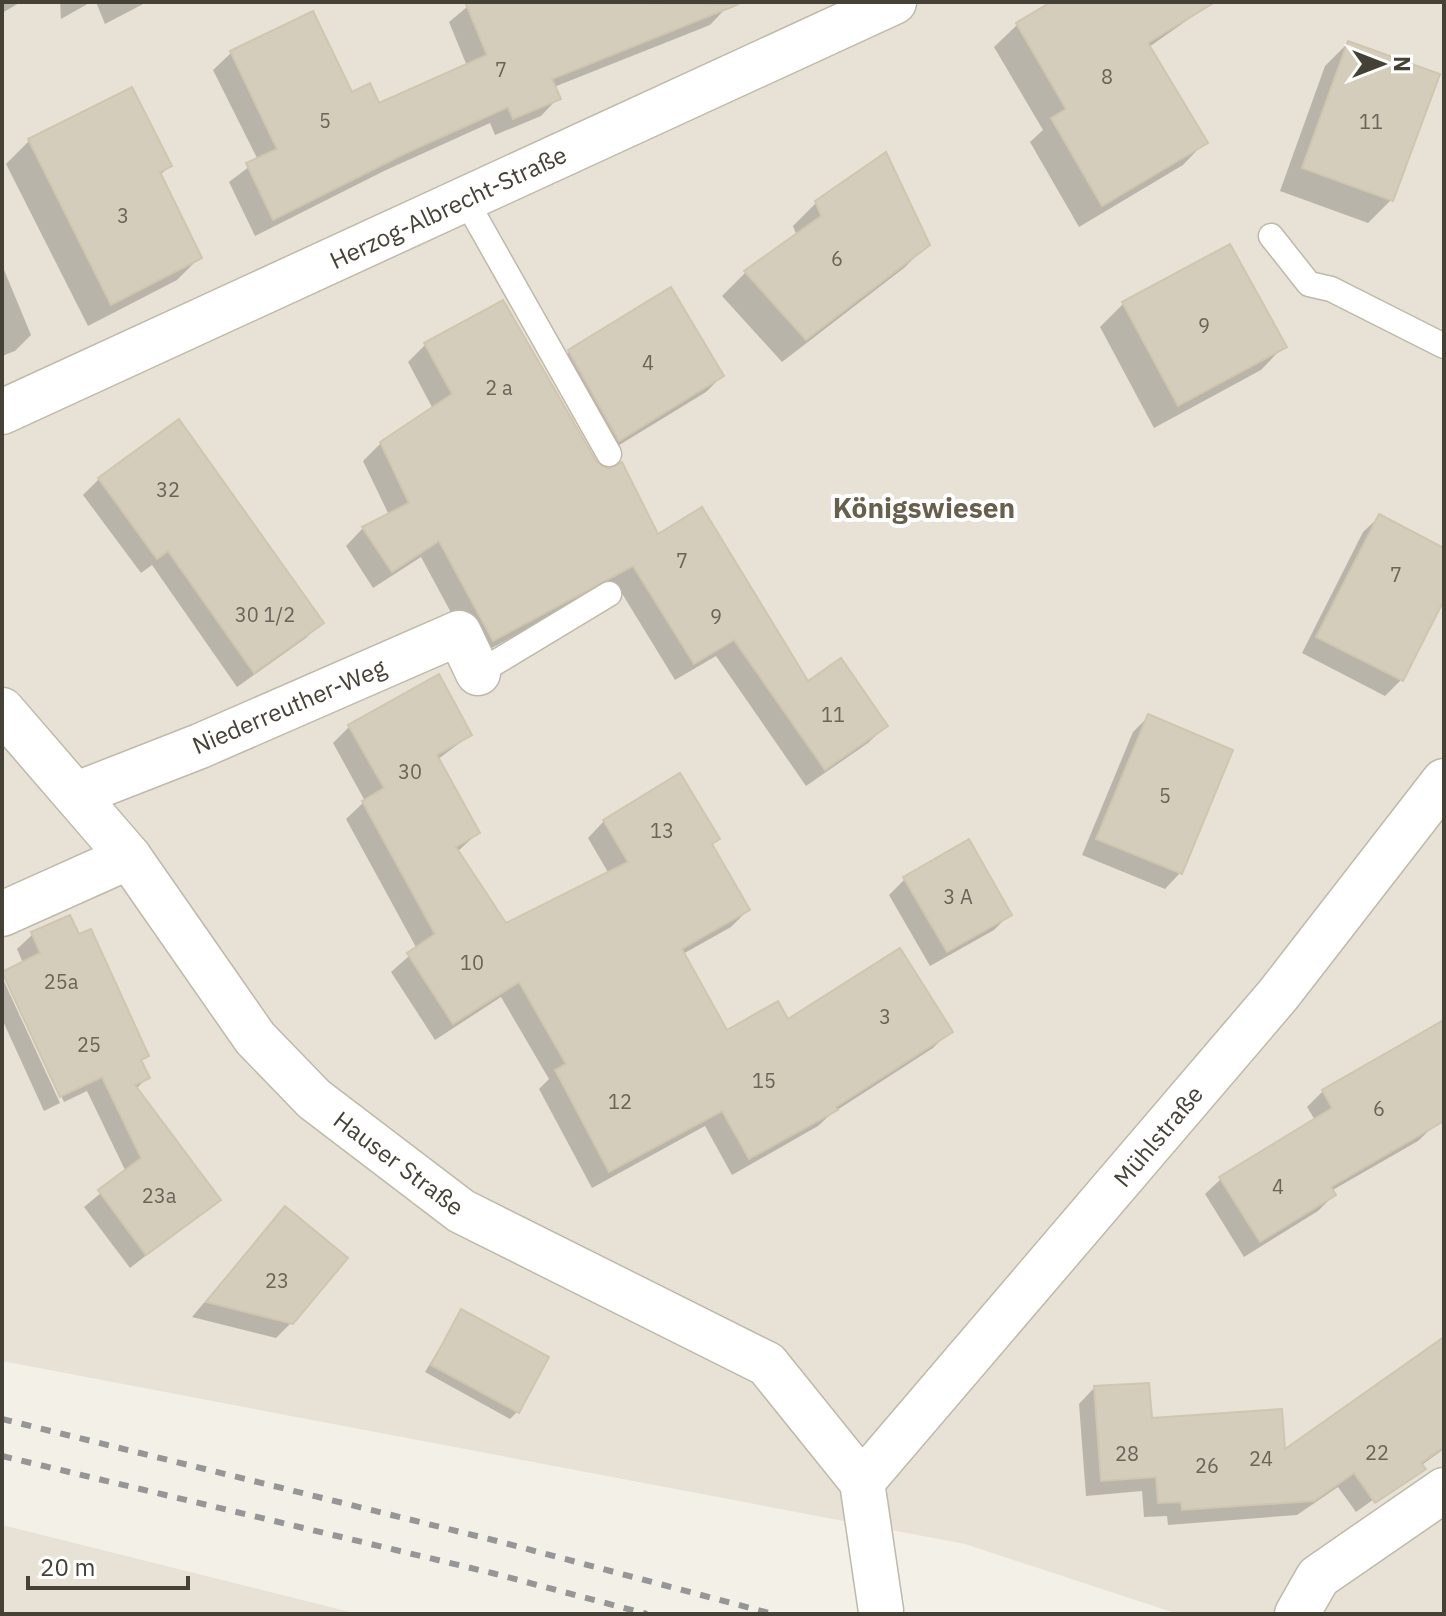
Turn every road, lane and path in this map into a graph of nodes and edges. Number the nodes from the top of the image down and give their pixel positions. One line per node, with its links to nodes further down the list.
1 (894, 2): 2 (street, Herzog-Albrecht-Straße)
2 (465, 199): 5 (street, Herzog-Albrecht-Straße); 6 (lane)
3 (1271, 236): 4 (lane)
4 (1444, 346)
5 (2, 412)
6 (609, 454)
7 (609, 594): 8 (lane)
8 (478, 673): 11 (street, Niederreuther-Weg)
9 (2, 710): 11 (street, Hauser Straße)
10 (1444, 781): 14 (street, Mühlstraße)
11 (77, 794): 12 (street, Hauser Straße)
12 (129, 857): 13 (street); 14 (street, Hauser Straße)
13 (2, 914)
14 (862, 1482): 16 (street)
15 (1444, 1490): 17 (street)
16 (881, 1611)
17 (1297, 1614)

